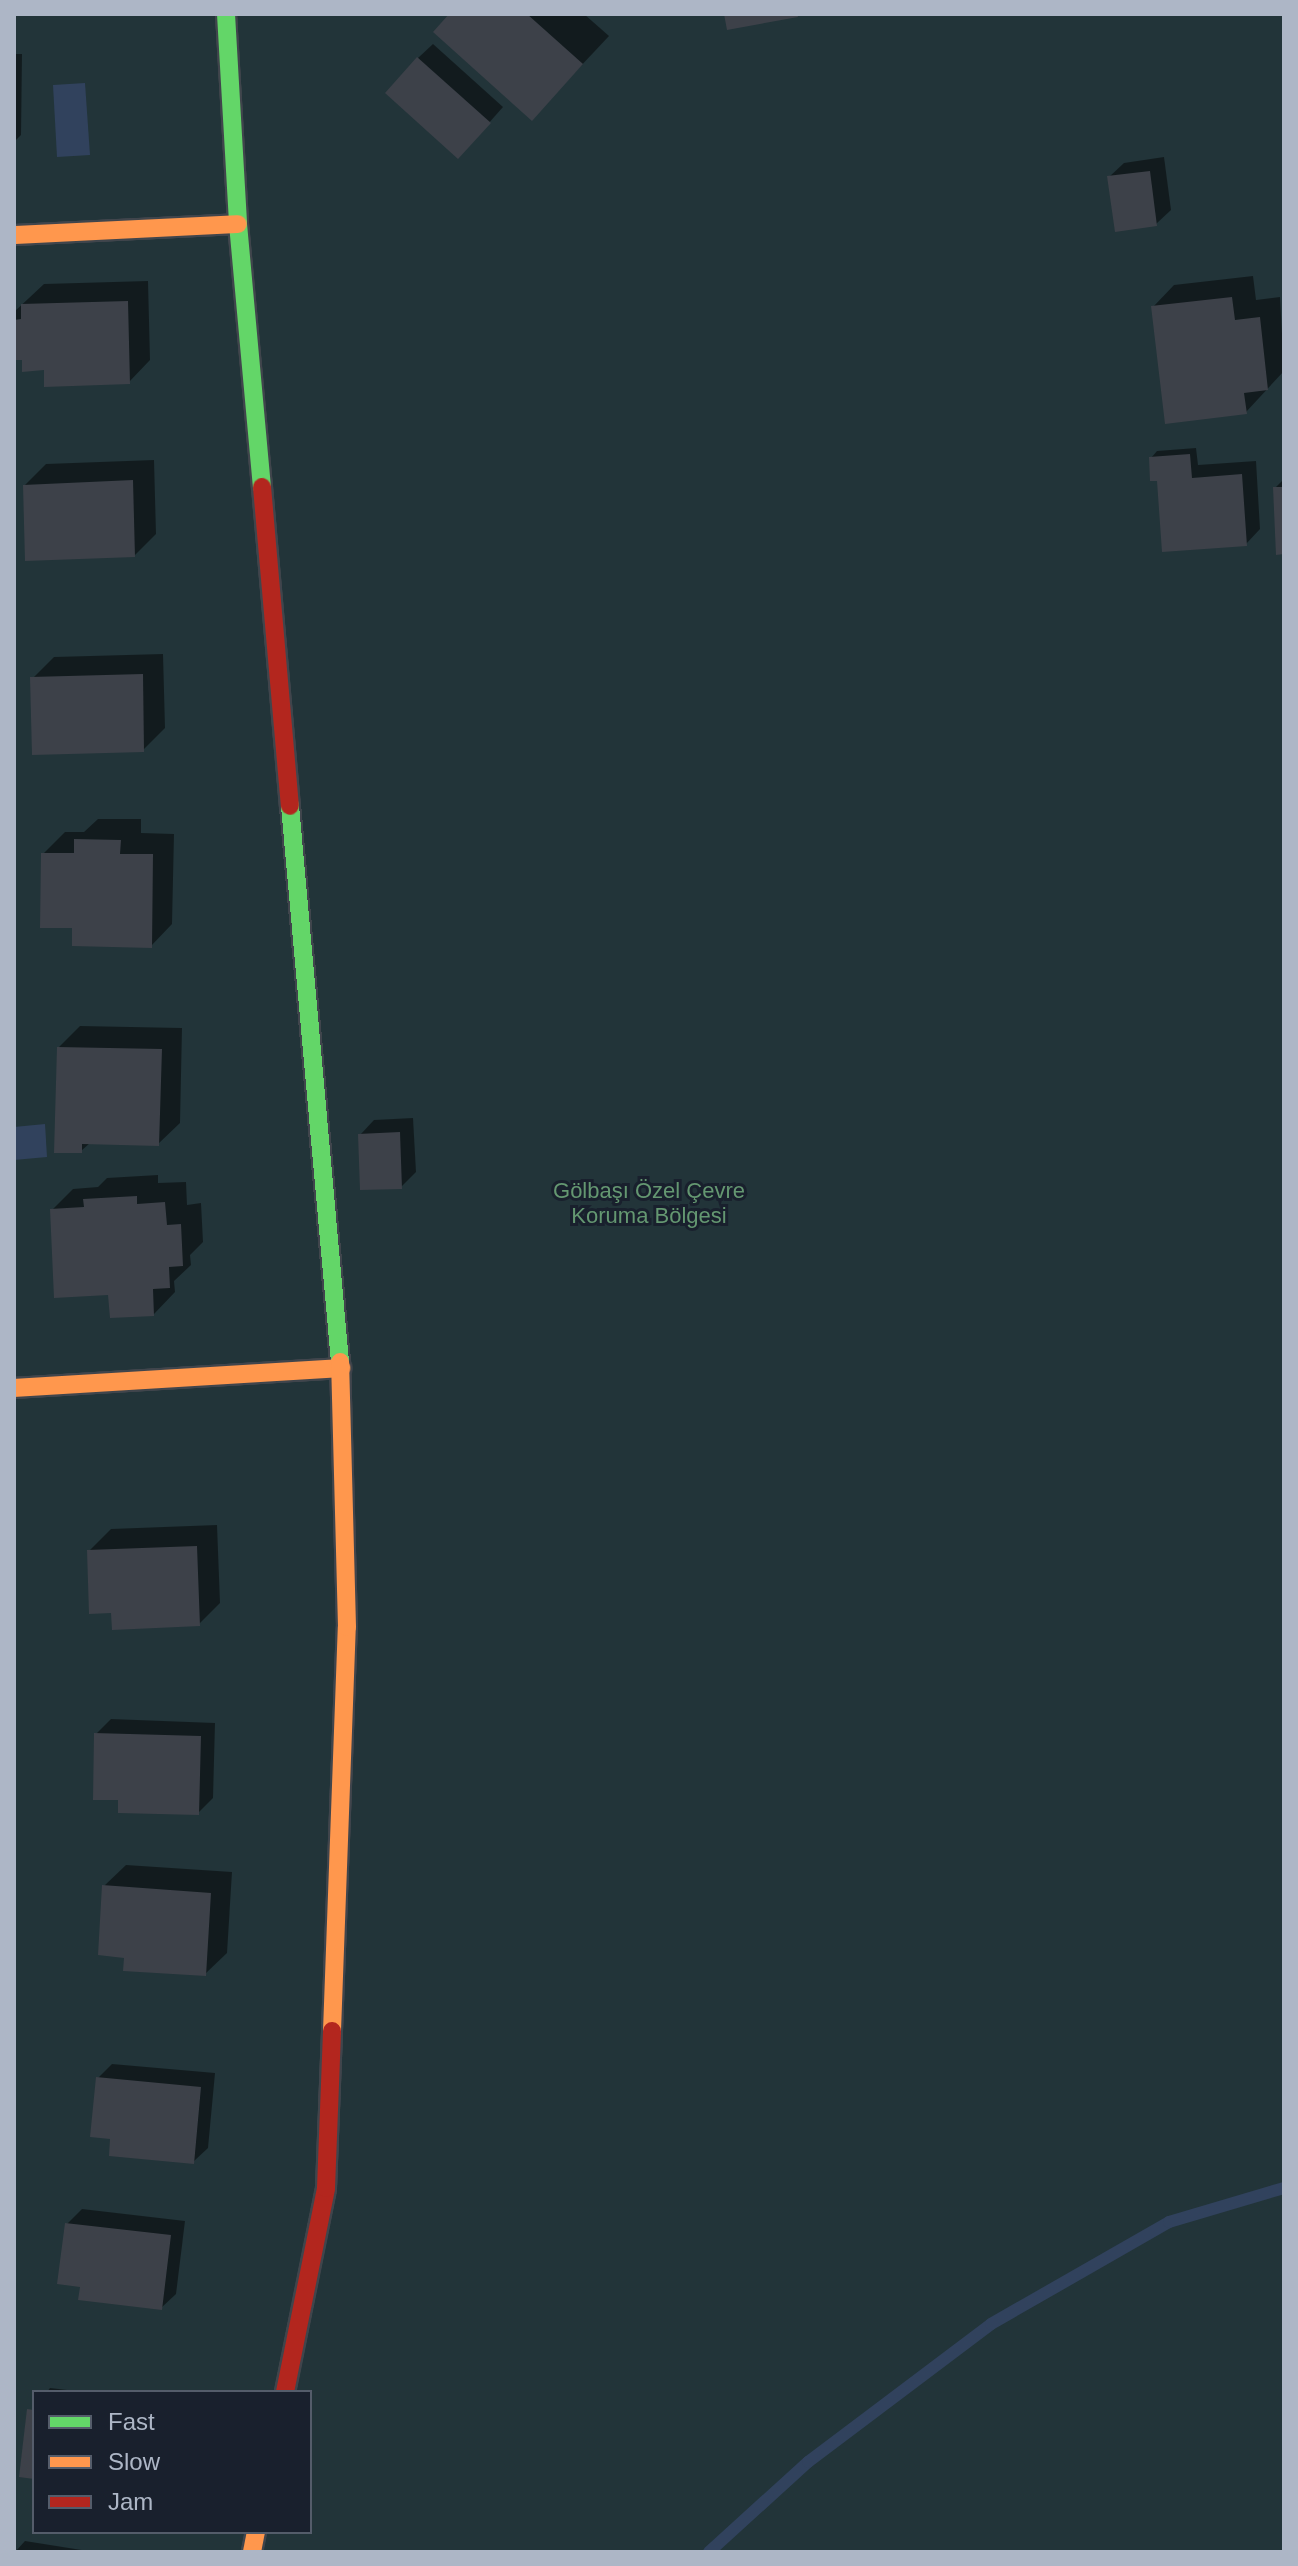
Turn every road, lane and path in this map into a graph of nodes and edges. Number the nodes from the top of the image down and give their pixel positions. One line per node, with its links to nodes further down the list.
1 (226, 14): 2 (street)
2 (238, 224): 3 (street); 4 (street)
3 (14, 235)
4 (341, 1368): 5 (street); 6 (street)
5 (14, 1388)
6 (285, 2390)

